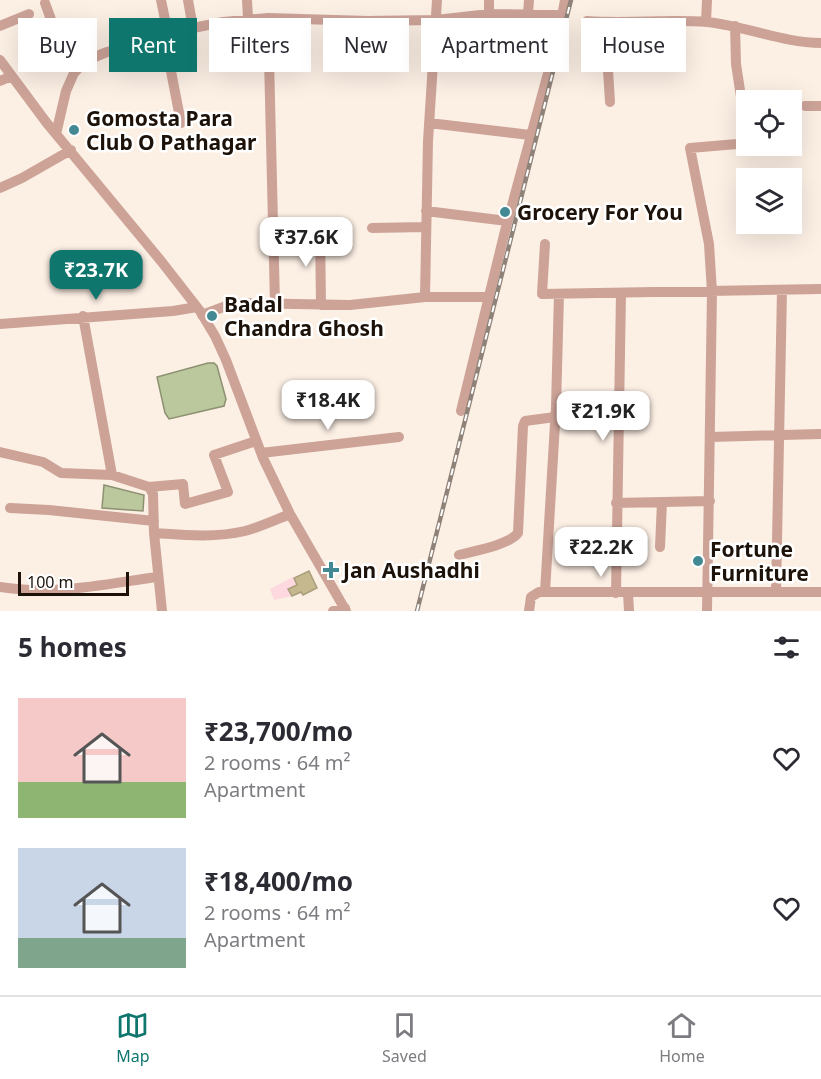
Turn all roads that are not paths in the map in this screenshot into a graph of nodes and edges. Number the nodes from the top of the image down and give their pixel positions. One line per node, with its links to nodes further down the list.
1 (161, 0): 15 (street)
2 (188, 0): 16 (street)
3 (248, 0): 17 (street)
4 (437, 0): 18 (street)
5 (489, 0): 11 (street)
6 (529, 0): 12 (street)
7 (565, 0): 13 (street)
8 (707, 0): 23 (street)
9 (45, 3): 14 (street)
10 (28, 14): 24 (street)
11 (489, 14): 12 (street); 19 (street)
12 (528, 14): 13 (street)
13 (561, 15): 41 (street)
14 (50, 18)
15 (164, 18)
16 (191, 18)
17 (248, 18)
18 (436, 18)
19 (454, 18)
20 (311, 19): 21 (street)
21 (421, 20)
22 (686, 21): 23 (street)
23 (706, 22): 25 (street)
24 (0, 26)
25 (735, 26): 26 (street); 52 (street)
26 (821, 43)
27 (0, 60): 33 (street)
28 (75, 72): 40 (street)
29 (172, 72): 38 (street)
30 (269, 72): 57 (street)
31 (432, 72): 39 (street)
32 (608, 72): 35 (street)
33 (12, 76): 34 (street); 40 (street)
34 (0, 81)
35 (610, 102)
36 (805, 106): 37 (street)
37 (821, 106)
38 (181, 123)
39 (429, 123): 41 (street); 44 (street)
40 (56, 134): 42 (street)
41 (530, 135): 45 (street)
42 (70, 150): 43 (street); 59 (street)
43 (0, 188)
44 (426, 211): 45 (street); 46 (street)
45 (507, 221): 56 (street)
46 (426, 227): 47 (street); 55 (street)
47 (372, 228)
48 (320, 230): 58 (street)
49 (545, 244): 54 (street)
50 (821, 289): 51 (street)
51 (782, 290): 52 (street); 65 (street)
52 (712, 292): 53 (street); 67 (street)
53 (621, 293): 54 (street); 75 (street)
54 (559, 294): 63 (street)
55 (425, 297): 56 (street); 58 (street)
56 (489, 297): 62 (street)
57 (275, 304): 58 (street); 59 (street)
58 (321, 305)
59 (200, 311): 60 (street); 68 (street)
60 (83, 316): 61 (street); 71 (street)
61 (0, 324)
62 (461, 411)
63 (555, 417): 81 (street); 84 (street)
64 (821, 434): 65 (street)
65 (780, 435): 67 (street); 86 (street)
66 (399, 437): 70 (street)
67 (710, 437): 73 (street)
68 (256, 441): 70 (street); 72 (street)
69 (0, 452): 71 (street)
70 (261, 453): 77 (street)
71 (112, 475): 72 (street)
72 (149, 487): 78 (street)
73 (710, 501): 74 (street); 85 (street)
74 (662, 502): 75 (street); 80 (street)
75 (616, 503): 88 (street)
76 (10, 508): 78 (street)
77 (290, 514): 79 (street); 90 (street)
78 (154, 521): 79 (street)
79 (154, 533): 82 (street)
80 (660, 547)
81 (459, 555)
82 (157, 577): 83 (street); 91 (street)
83 (0, 587)
84 (545, 592): 88 (street); 93 (street)
85 (708, 592): 86 (street); 89 (street); 95 (street)
86 (776, 592): 87 (street)
87 (821, 592)
88 (616, 593): 89 (street)
89 (628, 593): 94 (street)
90 (345, 610): 92 (street)
91 (162, 611)
92 (333, 611)
93 (529, 611)
94 (629, 611)
95 (707, 611)

